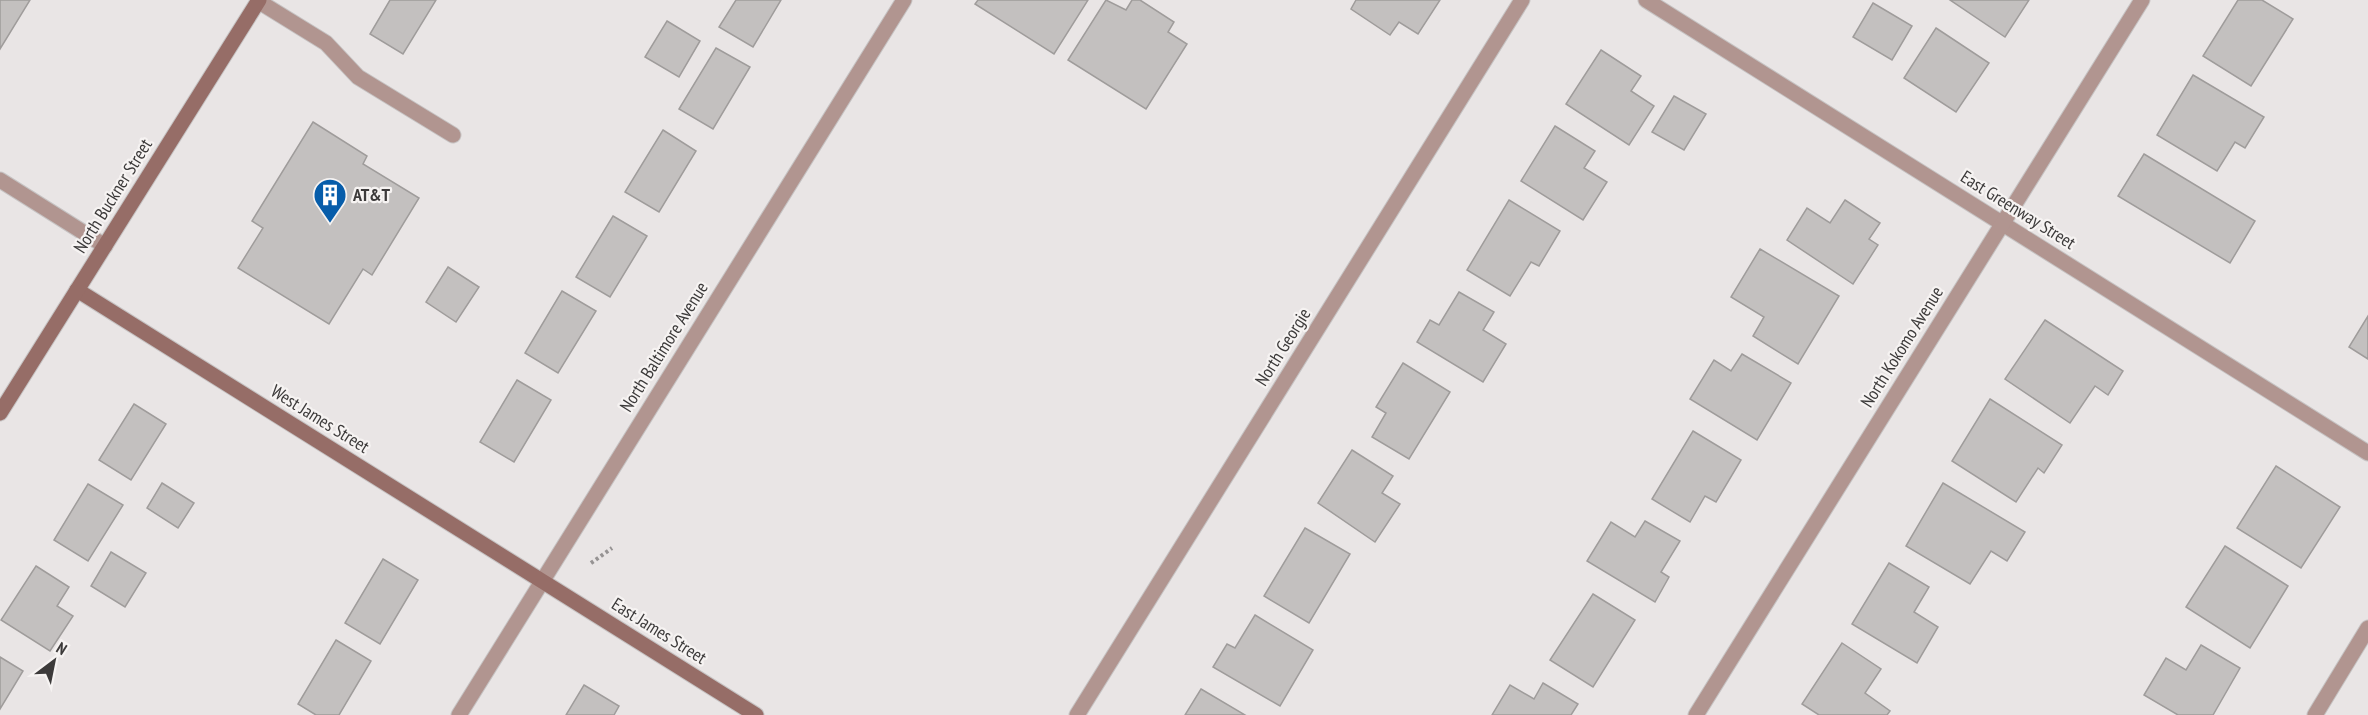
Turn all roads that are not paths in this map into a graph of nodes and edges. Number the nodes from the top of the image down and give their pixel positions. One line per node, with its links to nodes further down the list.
1 (904, 0): 13 (street, North Baltimore Avenue)
2 (1522, 0): 17 (street, North Georgie)
3 (1646, 0): 8 (street, East Greenway Street)
4 (2142, 0): 8 (street, North Kokomo Avenue)
5 (258, 1): 6 (street); 9 (street, North Buckner Street)
6 (453, 135)
7 (0, 180): 9 (street)
8 (2002, 223): 12 (street, East Greenway Street); 18 (street, North Kokomo Avenue)
9 (105, 246): 10 (street, North Buckner Street)
10 (77, 290): 11 (street, North Buckner Street); 13 (street, West James Street)
11 (0, 413)
12 (2368, 453)
13 (542, 581): 15 (street, North Baltimore Avenue); 16 (street, East James Street)
14 (2368, 628): 19 (street)
15 (459, 715)
16 (756, 715)
17 (1077, 715)
18 (1696, 715)
19 (2315, 715)

